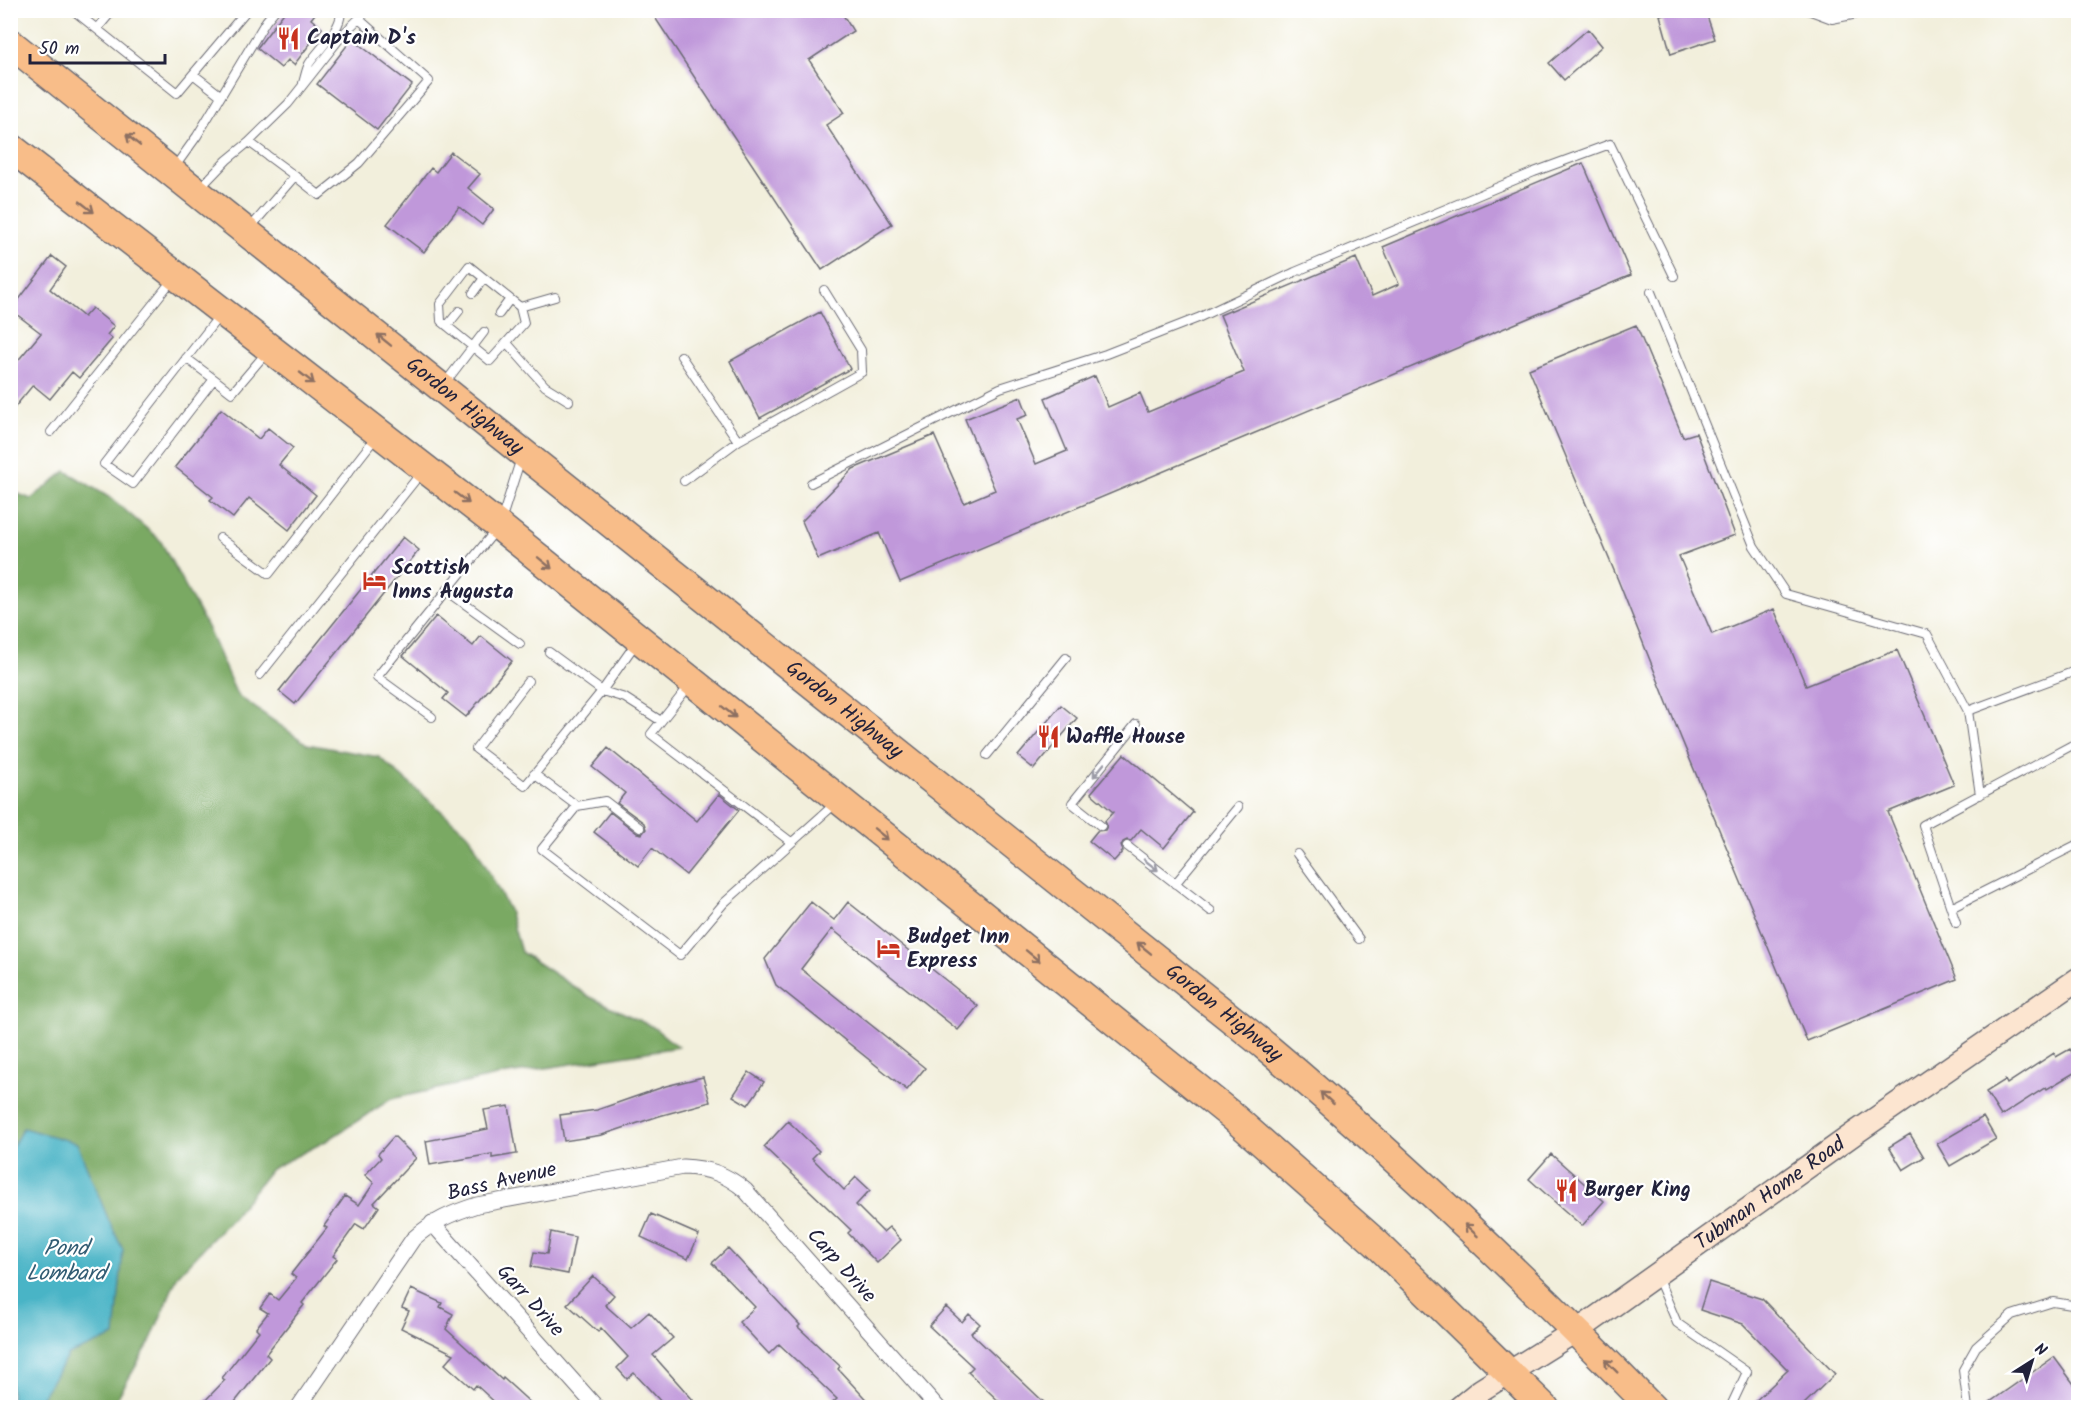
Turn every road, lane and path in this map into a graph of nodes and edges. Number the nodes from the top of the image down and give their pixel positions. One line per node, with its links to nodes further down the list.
1 (73, 10): 9 (lane)
2 (113, 10): 11 (lane)
3 (247, 10): 13 (lane)
4 (276, 10): 15 (lane)
5 (340, 10): 14 (lane)
6 (368, 10): 10 (lane)
7 (1808, 10): 8 (lane)
8 (1877, 10)
9 (84, 14): 11 (lane)
10 (359, 19): 14 (lane); 19 (lane)
11 (98, 29): 13 (lane)
12 (10, 43): 18 (highway, Gordon Highway, one-way to 12)
13 (193, 74): 15 (lane)
14 (302, 87): 16 (lane)
15 (220, 95): 18 (lane)
16 (249, 142): 19 (lane); 20 (lane)
17 (10, 147): 22 (highway, one-way to 22)
18 (172, 171): 20 (highway, Gordon Highway)
19 (295, 176): 21 (lane)
20 (198, 191): 21 (highway, Gordon Highway)
21 (247, 231): 42 (highway, Gordon Highway, one-way to 21)
22 (176, 276): 32 (highway); 44 (lane)
23 (1674, 276): 50 (lane)
24 (484, 278): 27 (lane); 29 (lane); 34 (lane)
25 (824, 290): 46 (lane)
26 (1651, 292): 63 (lane)
27 (472, 293)
28 (555, 297): 30 (lane)
29 (510, 299): 30 (lane); 33 (lane)
30 (520, 307): 36 (lane)
31 (459, 310): 34 (lane)
32 (222, 312): 38 (highway); 40 (lane)
33 (499, 314)
34 (447, 326): 37 (lane)
35 (484, 333): 37 (lane)
36 (507, 343): 37 (lane); 43 (lane)
37 (473, 348): 42 (lane)
38 (270, 349): 41 (lane); 45 (highway, one-way to 45)
39 (681, 356): 46 (lane)
40 (186, 358): 41 (lane); 41 (lane)
41 (214, 379)
42 (442, 387): 47 (highway, Gordon Highway)
43 (569, 400)
44 (51, 432)
45 (378, 434): 48 (highway); 52 (lane)
46 (738, 441): 49 (lane)
47 (524, 451): 51 (lane); 90 (highway, Gordon Highway, one-way to 47)
48 (424, 469): 51 (highway, one-way to 51); 59 (lane)
49 (684, 481)
50 (811, 483)
51 (499, 526): 53 (lane); 54 (highway, one-way to 54)
52 (220, 538)
53 (447, 591): 55 (lane); 64 (lane)
54 (639, 639): 61 (highway); 62 (lane)
55 (520, 645)
56 (549, 652): 62 (lane)
57 (1066, 658): 68 (lane)
58 (2079, 670): 63 (lane)
59 (260, 675)
60 (528, 681): 69 (lane)
61 (692, 682): 65 (lane); 71 (highway, one-way to 71)
62 (602, 691): 65 (lane); 69 (lane)
63 (1968, 711): 70 (lane)
64 (432, 717)
65 (661, 721): 76 (lane)
66 (1136, 724): 74 (lane, one-way to 74)
67 (2079, 742): 70 (lane)
68 (987, 755)
69 (534, 774): 72 (lane)
70 (1980, 795): 81 (lane)
71 (840, 800): 76 (lane); 91 (highway, one-way to 91)
72 (577, 806): 75 (lane); 76 (lane)
73 (1238, 807): 80 (lane)
74 (1101, 826)
75 (640, 828)
76 (791, 842)
77 (2079, 844): 81 (lane)
78 (1127, 846): 80 (lane, one-way to 80)
79 (1297, 854): 84 (lane)
80 (1175, 884): 82 (lane)
81 (1951, 908): 83 (lane)
82 (1211, 911)
83 (1956, 923)
84 (1359, 939)
85 (2079, 979): 88 (street, Tubman Home Road)
86 (702, 1168): 87 (street, Bass Avenue); 94 (street, Carp Drive)
87 (432, 1223): 92 (street, Bass Avenue); 93 (street, Garr Drive)
88 (1656, 1274): 90 (street, Tubman Home Road); 98 (lane)
89 (2079, 1306): 99 (lane)
90 (1576, 1331): 91 (street, Tubman Home Road); 97 (highway, Gordon Highway, one-way to 90)
91 (1510, 1373): 95 (street, Tubman Home Road); 96 (highway)
92 (298, 1407)
93 (597, 1407)
94 (938, 1407)
95 (1459, 1407)
96 (1545, 1407)
97 (1652, 1407)
98 (1730, 1407)
99 (1968, 1407)

